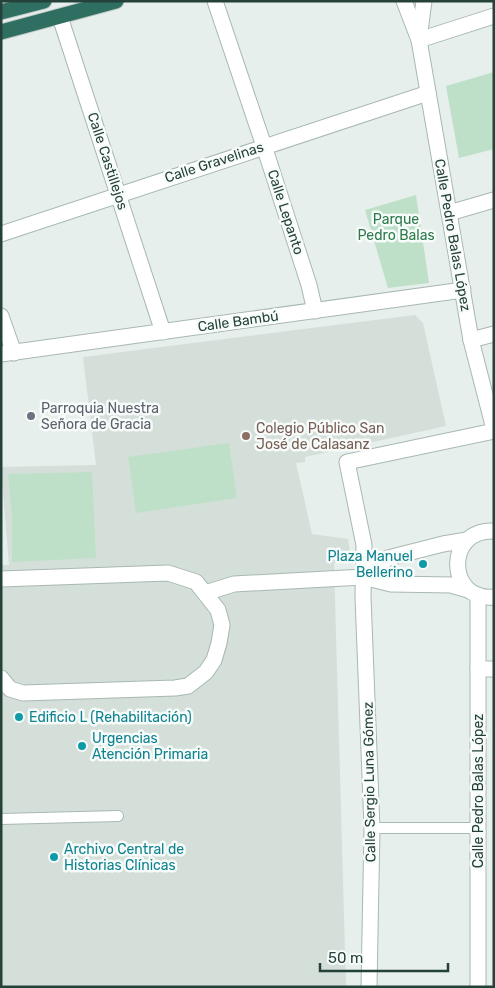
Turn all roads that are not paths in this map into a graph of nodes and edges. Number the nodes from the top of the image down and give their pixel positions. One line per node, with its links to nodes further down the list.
1 (44, 1): 6 (highway)
2 (116, 1): 8 (highway)
3 (215, 1): 12 (street, Calle Lepanto)
4 (404, 1): 10 (street, Calle Pedro Balas López)
5 (424, 1): 10 (street, Calle Pedro Balas López)
6 (1, 12)
7 (494, 16): 10 (street)
8 (60, 17): 9 (highway); 13 (street, Calle Castillejos)
9 (1, 32)
10 (419, 40): 11 (street, Calle Pedro Balas López)
11 (428, 93): 12 (street, Calle Gravelinas); 15 (street, Calle Pedro Balas López)
12 (264, 146): 13 (street, Calle Gravelinas); 18 (street, Calle Lepanto)
13 (118, 194): 16 (street, Calle Gravelinas); 20 (street, Calle Castillejos)
14 (494, 200): 15 (street)
15 (449, 213): 17 (street, Calle Pedro Balas López)
16 (1, 234)
17 (462, 290): 18 (street, Calle Bambú); 22 (street, Calle Pedro Balas López)
18 (315, 311): 20 (street, Calle Bambú)
19 (1, 316): 23 (street)
20 (163, 332): 23 (street, Calle Bambú)
21 (494, 334): 22 (street)
22 (471, 340): 24 (street, Calle Pedro Balas López)
23 (8, 353)
24 (494, 430): 27 (street, Calle Sergio Luna Gómez)
25 (494, 531): 26 (street)
26 (467, 540): 27 (street); 29 (street)
27 (363, 577): 29 (street); 30 (street); 37 (street, Calle Sergio Luna Gómez)
28 (1, 579): 30 (street)
29 (473, 592): 31 (street); 32 (street, Calle Pedro Balas López)
30 (205, 593): 34 (street)
31 (494, 597)
32 (478, 669): 33 (street); 38 (street, Calle Pedro Balas López)
33 (494, 669)
34 (1, 678)
35 (118, 816): 36 (lane)
36 (1, 819)
37 (372, 828): 38 (lane); 39 (street, Calle Sergio Luna Gómez)
38 (477, 828): 40 (street, Calle Pedro Balas López)
39 (369, 987)
40 (478, 987)

